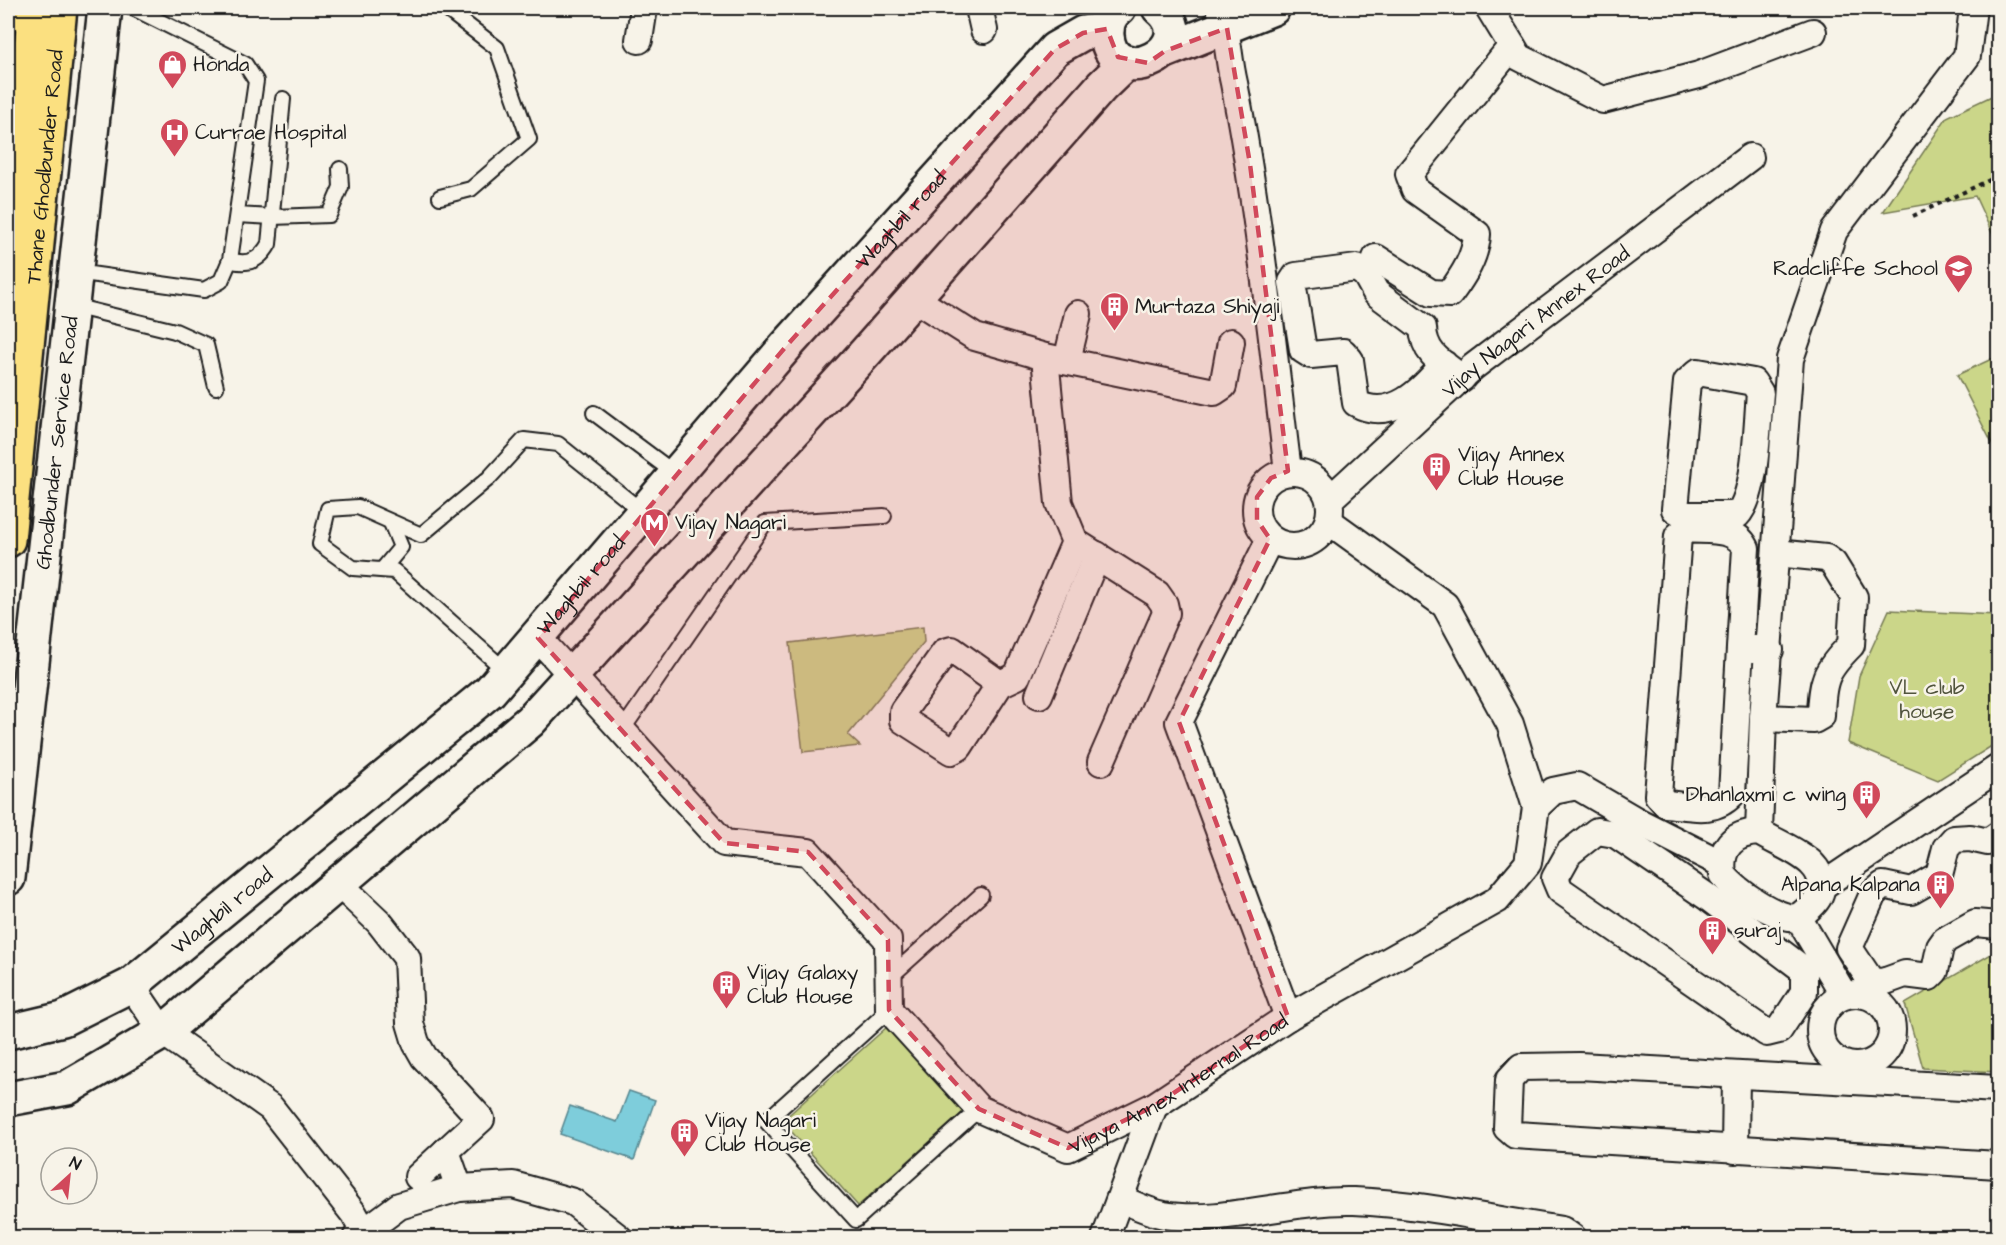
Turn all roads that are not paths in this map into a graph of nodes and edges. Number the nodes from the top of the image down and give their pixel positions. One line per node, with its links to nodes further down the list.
1 (8, 8): 12 (main road)
2 (35, 8): 28 (main road)
3 (60, 8): 49 (main road, Thane Ghodbunder Road)
4 (105, 8): 29 (main road, Ghodbunder Service Road)
5 (133, 8): 24 (lane)
6 (445, 8): 23 (lane)
7 (645, 8): 16 (street)
8 (1159, 8): 18 (main road)
9 (1273, 8): 14 (main road)
10 (1489, 8): 17 (street)
11 (1973, 8): 43 (street)
12 (8, 14)
13 (1110, 16): 19 (main road); 41 (main road, Waghbil road)
14 (1223, 18): 18 (main road); 40 (street)
15 (1813, 32): 17 (street)
16 (639, 40)
17 (1512, 46): 26 (street)
18 (1165, 51): 19 (main road)
19 (1128, 62): 30 (main road)
20 (283, 99): 25 (lane)
21 (1750, 157): 37 (street, Vijay Nagari Annex Road)
22 (340, 169): 25 (lane)
23 (440, 197)
24 (237, 215): 25 (lane); 27 (lane)
25 (272, 217): 27 (lane)
26 (1376, 258)
27 (230, 260): 29 (lane)
28 (8, 269)
29 (76, 272): 31 (main road, Ghodbunder Service Road)
30 (912, 297): 35 (street); 58 (main road)
31 (73, 306): 38 (lane); 69 (main road, Ghodbunder Service Road)
32 (1078, 314): 34 (street)
33 (1231, 342): 35 (street)
34 (1070, 348): 35 (street); 36 (street)
35 (1037, 354): 50 (street)
36 (1124, 359)
37 (1453, 371): 37 (street); 44 (street, Vijay Nagari Annex Road)
38 (216, 387)
39 (594, 413): 41 (lane)
40 (1288, 471): 44 (street); 48 (street)
41 (677, 475): 45 (main road, Waghbil road)
42 (1750, 485): 42 (street); 43 (street)
43 (1781, 488): 51 (street)
44 (1330, 510): 48 (street, Vijay Nagari Annex Road); 65 (street, Vijaya Annex Internal Road)
45 (644, 513): 47 (lane); 54 (main road, Waghbil road)
46 (884, 516): 62 (lane)
47 (391, 523): 53 (lane); 53 (lane)
48 (1270, 539): 80 (street)
49 (8, 540)
50 (1075, 542): 52 (street); 59 (street)
51 (1776, 553): 56 (street); 61 (street)
52 (1097, 555): 60 (street); 63 (street)
53 (382, 570): 57 (lane)
54 (538, 638): 57 (main road, Waghbil road); 58 (street)
55 (1740, 648): 55 (street); 56 (street)
56 (1770, 650): 61 (street)
57 (507, 672): 77 (main road, Waghbil road)
58 (573, 673): 62 (street); 70 (main road)
59 (1000, 684)
60 (1039, 695)
61 (1762, 718): 66 (street)
62 (623, 729): 76 (street)
63 (1101, 762)
64 (1995, 777): 71 (street)
65 (1536, 807): 68 (street); 80 (street, Vijaya Annex Internal Road)
66 (1759, 832): 68 (street); 71 (street)
67 (1998, 836): 75 (street)
68 (1722, 869): 73 (street); 74 (street)
69 (8, 878)
70 (338, 883): 82 (main road); 90 (street)
71 (1822, 886): 74 (street)
72 (981, 895): 76 (lane)
73 (1706, 896): 73 (street)
74 (1798, 917): 78 (street)
75 (1998, 925)
76 (889, 978): 79 (street)
77 (132, 985): 81 (main road, Waghbil road); 82 (street)
78 (1844, 995): 83 (street); 83 (street)
79 (889, 1010): 88 (street, Vijaya Annex Internal Road); 88 (lane)
80 (1288, 1017): 87 (street, Vijaya Annex Internal Road)
81 (8, 1032)
82 (164, 1032): 86 (main road); 95 (street)
83 (1850, 1073): 84 (street); 85 (street)
84 (1736, 1075): 89 (street); 89 (street)
85 (1998, 1089)
86 (8, 1099)
87 (1154, 1106): 88 (street, Vijaya Annex Internal Road); 94 (street)
88 (979, 1109)
89 (1735, 1150): 91 (street)
90 (446, 1151): 92 (street); 93 (street)
91 (1998, 1165)
92 (418, 1177)
93 (459, 1188): 95 (street); 96 (street)
94 (1121, 1199): 97 (street); 98 (street)
95 (360, 1235)
96 (619, 1238)
97 (1105, 1238)
98 (1573, 1238)

